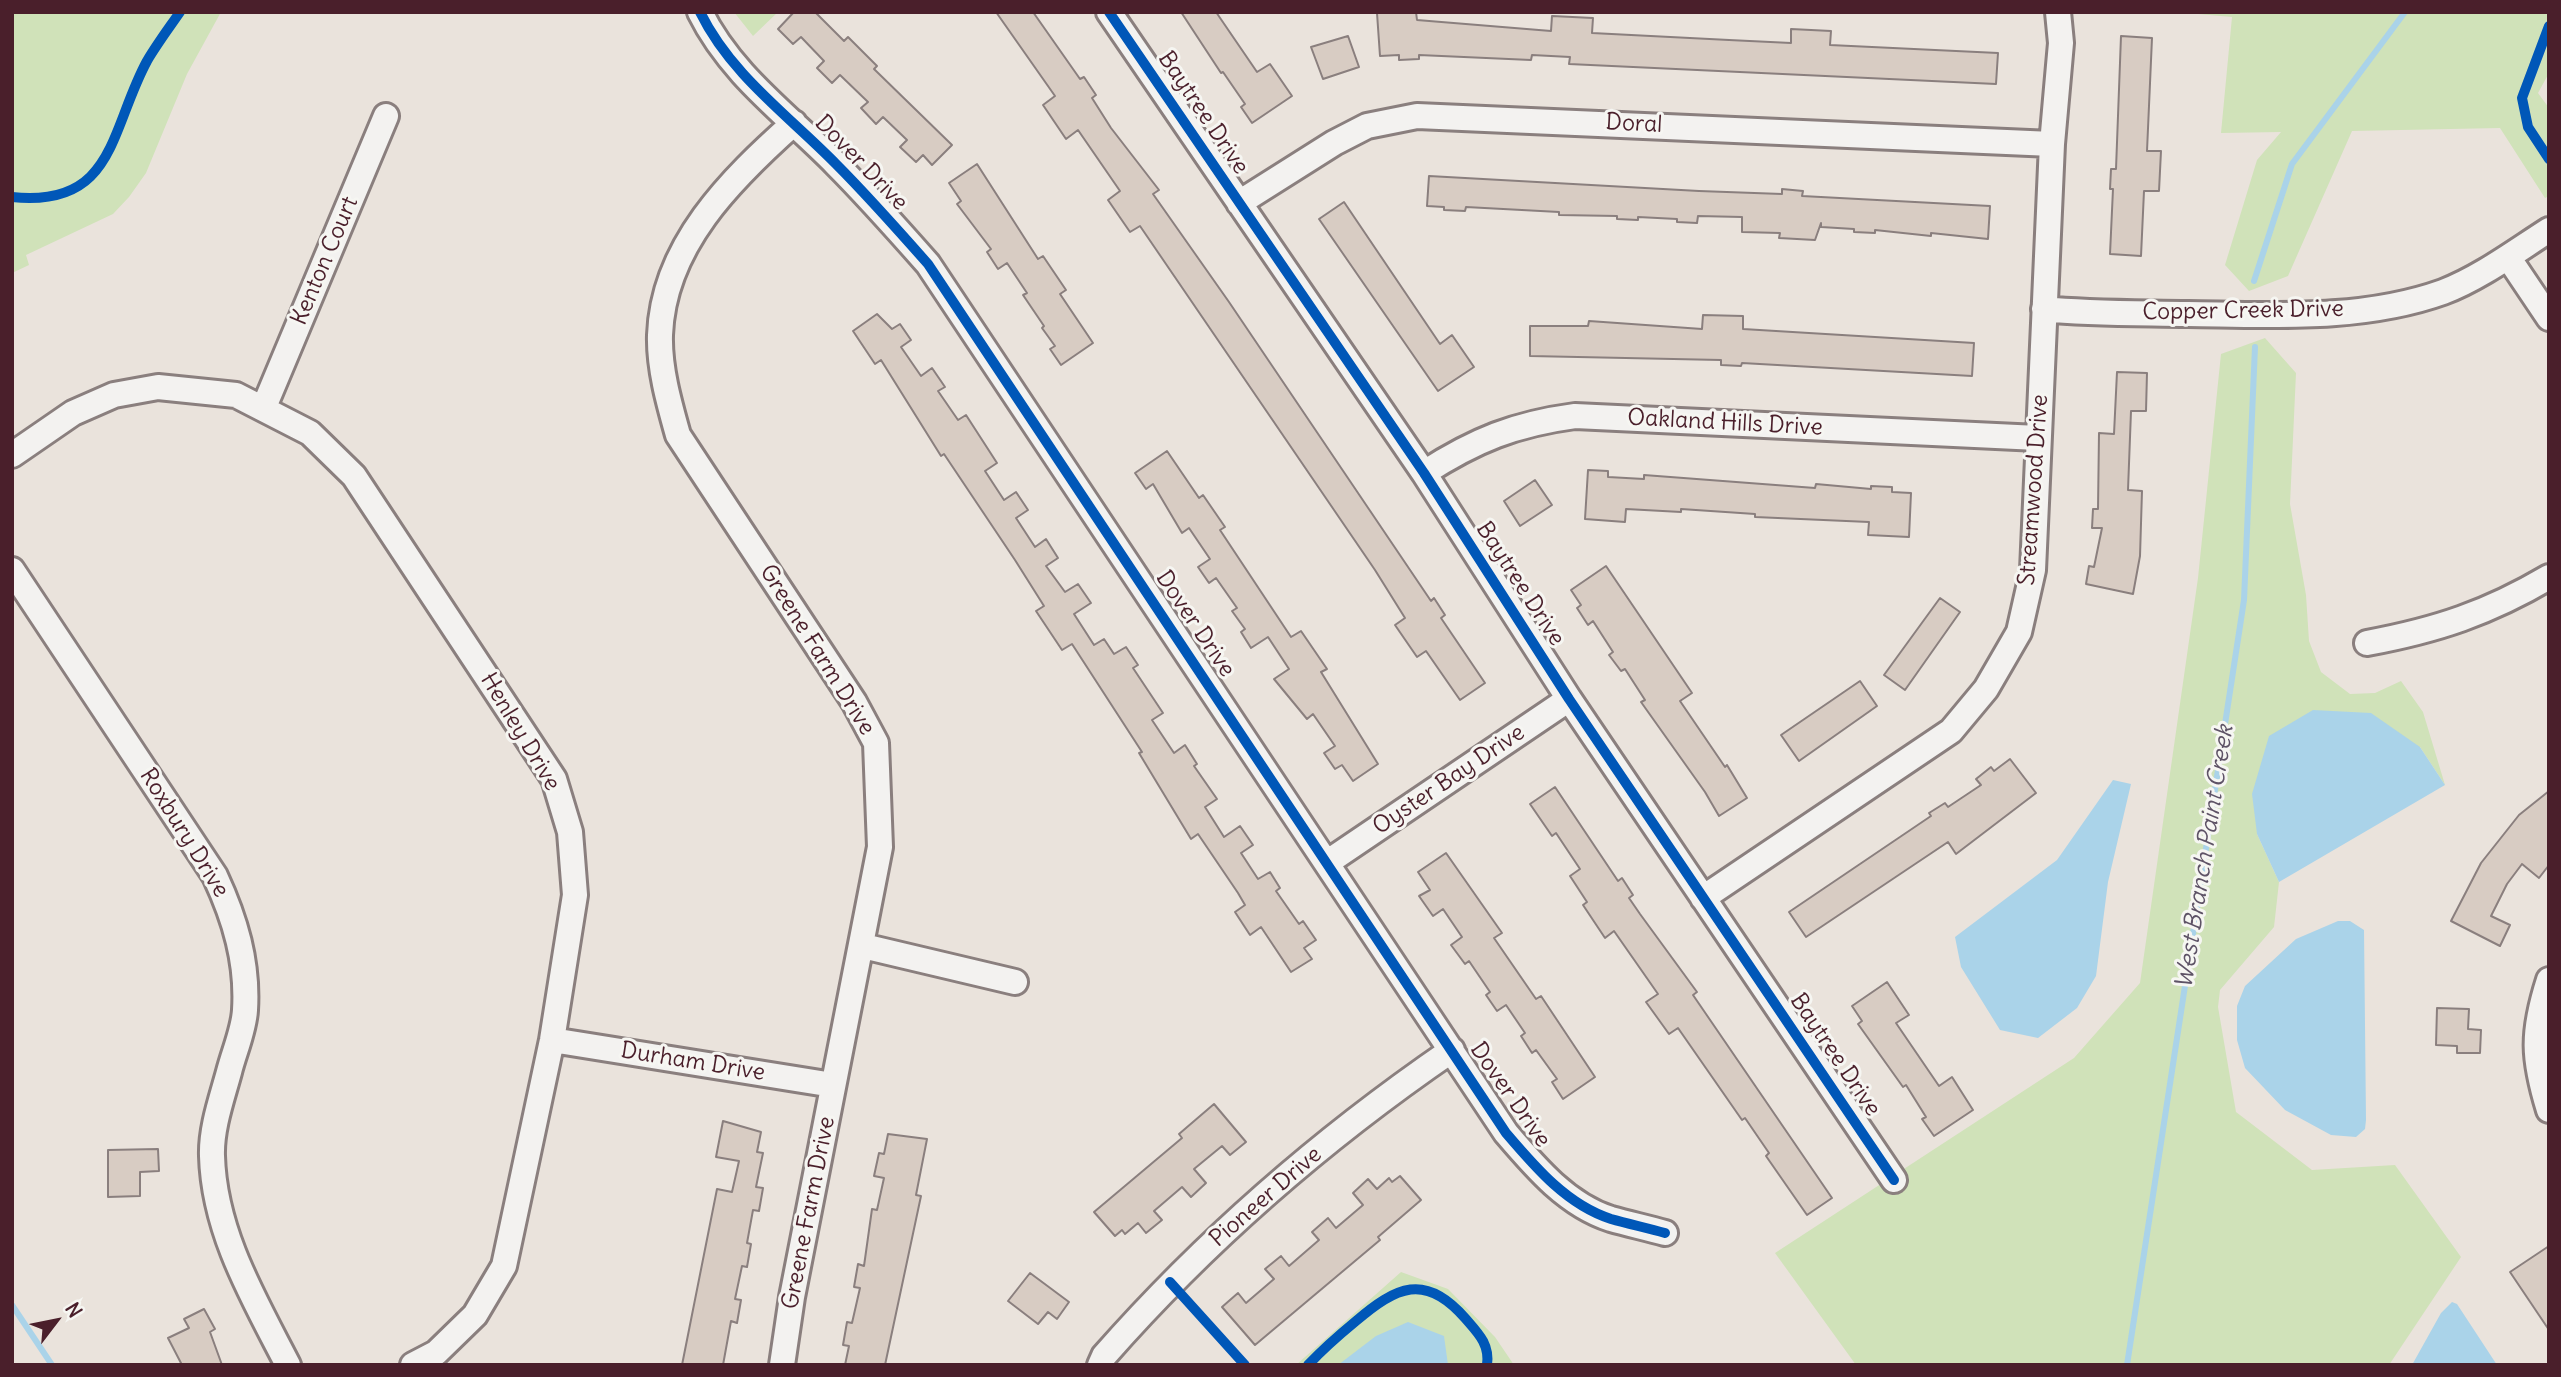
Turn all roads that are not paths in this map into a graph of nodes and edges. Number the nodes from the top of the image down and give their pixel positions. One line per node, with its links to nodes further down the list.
1 (701, 12): 5 (street, Dover Drive)
2 (1110, 12): 7 (street, Baytree Drive)
3 (2058, 12): 6 (street, Streamwood Drive)
4 (386, 116): 12 (street, Kenton Court)
5 (794, 124): 20 (street, Dover Drive); 22 (street, Greene Farm Drive)
6 (2052, 144): 7 (street, Doral); 10 (street, Streamwood Drive)
7 (1239, 203): 15 (street, Baytree Drive)
8 (2549, 230): 9 (street, Copper Creek Drive)
9 (2508, 257): 10 (street, Copper Creek Drive); 11 (street)
10 (2044, 309): 13 (street, Streamwood Drive)
11 (2549, 318)
12 (264, 407): 14 (street, Henley Drive); 25 (street, Henley Drive)
13 (2038, 438): 15 (street, Oakland Hills Drive); 21 (street, Streamwood Drive)
14 (12, 454)
15 (1423, 473): 19 (street, Baytree Drive)
16 (12, 570): 31 (street, Roxbury Drive)
17 (2549, 577): 18 (street)
18 (2367, 643)
19 (1569, 699): 20 (street, Oyster Bay Drive); 21 (street, Baytree Drive)
20 (1328, 862): 26 (street, Dover Drive)
21 (1703, 898): 29 (street, Baytree Drive)
22 (863, 946): 24 (street); 27 (street, Greene Farm Drive)
23 (2549, 980): 28 (street)
24 (1015, 982)
25 (552, 1040): 27 (street, Durham Drive); 32 (street, Henley Drive)
26 (1452, 1049): 30 (street, Dover Drive); 34 (street, Pioneer Drive)
27 (833, 1085): 33 (street, Greene Farm Drive)
28 (2549, 1111)
29 (1894, 1180)
30 (1665, 1233)
31 (288, 1365)
32 (413, 1365)
33 (782, 1365)
34 (1100, 1365)

